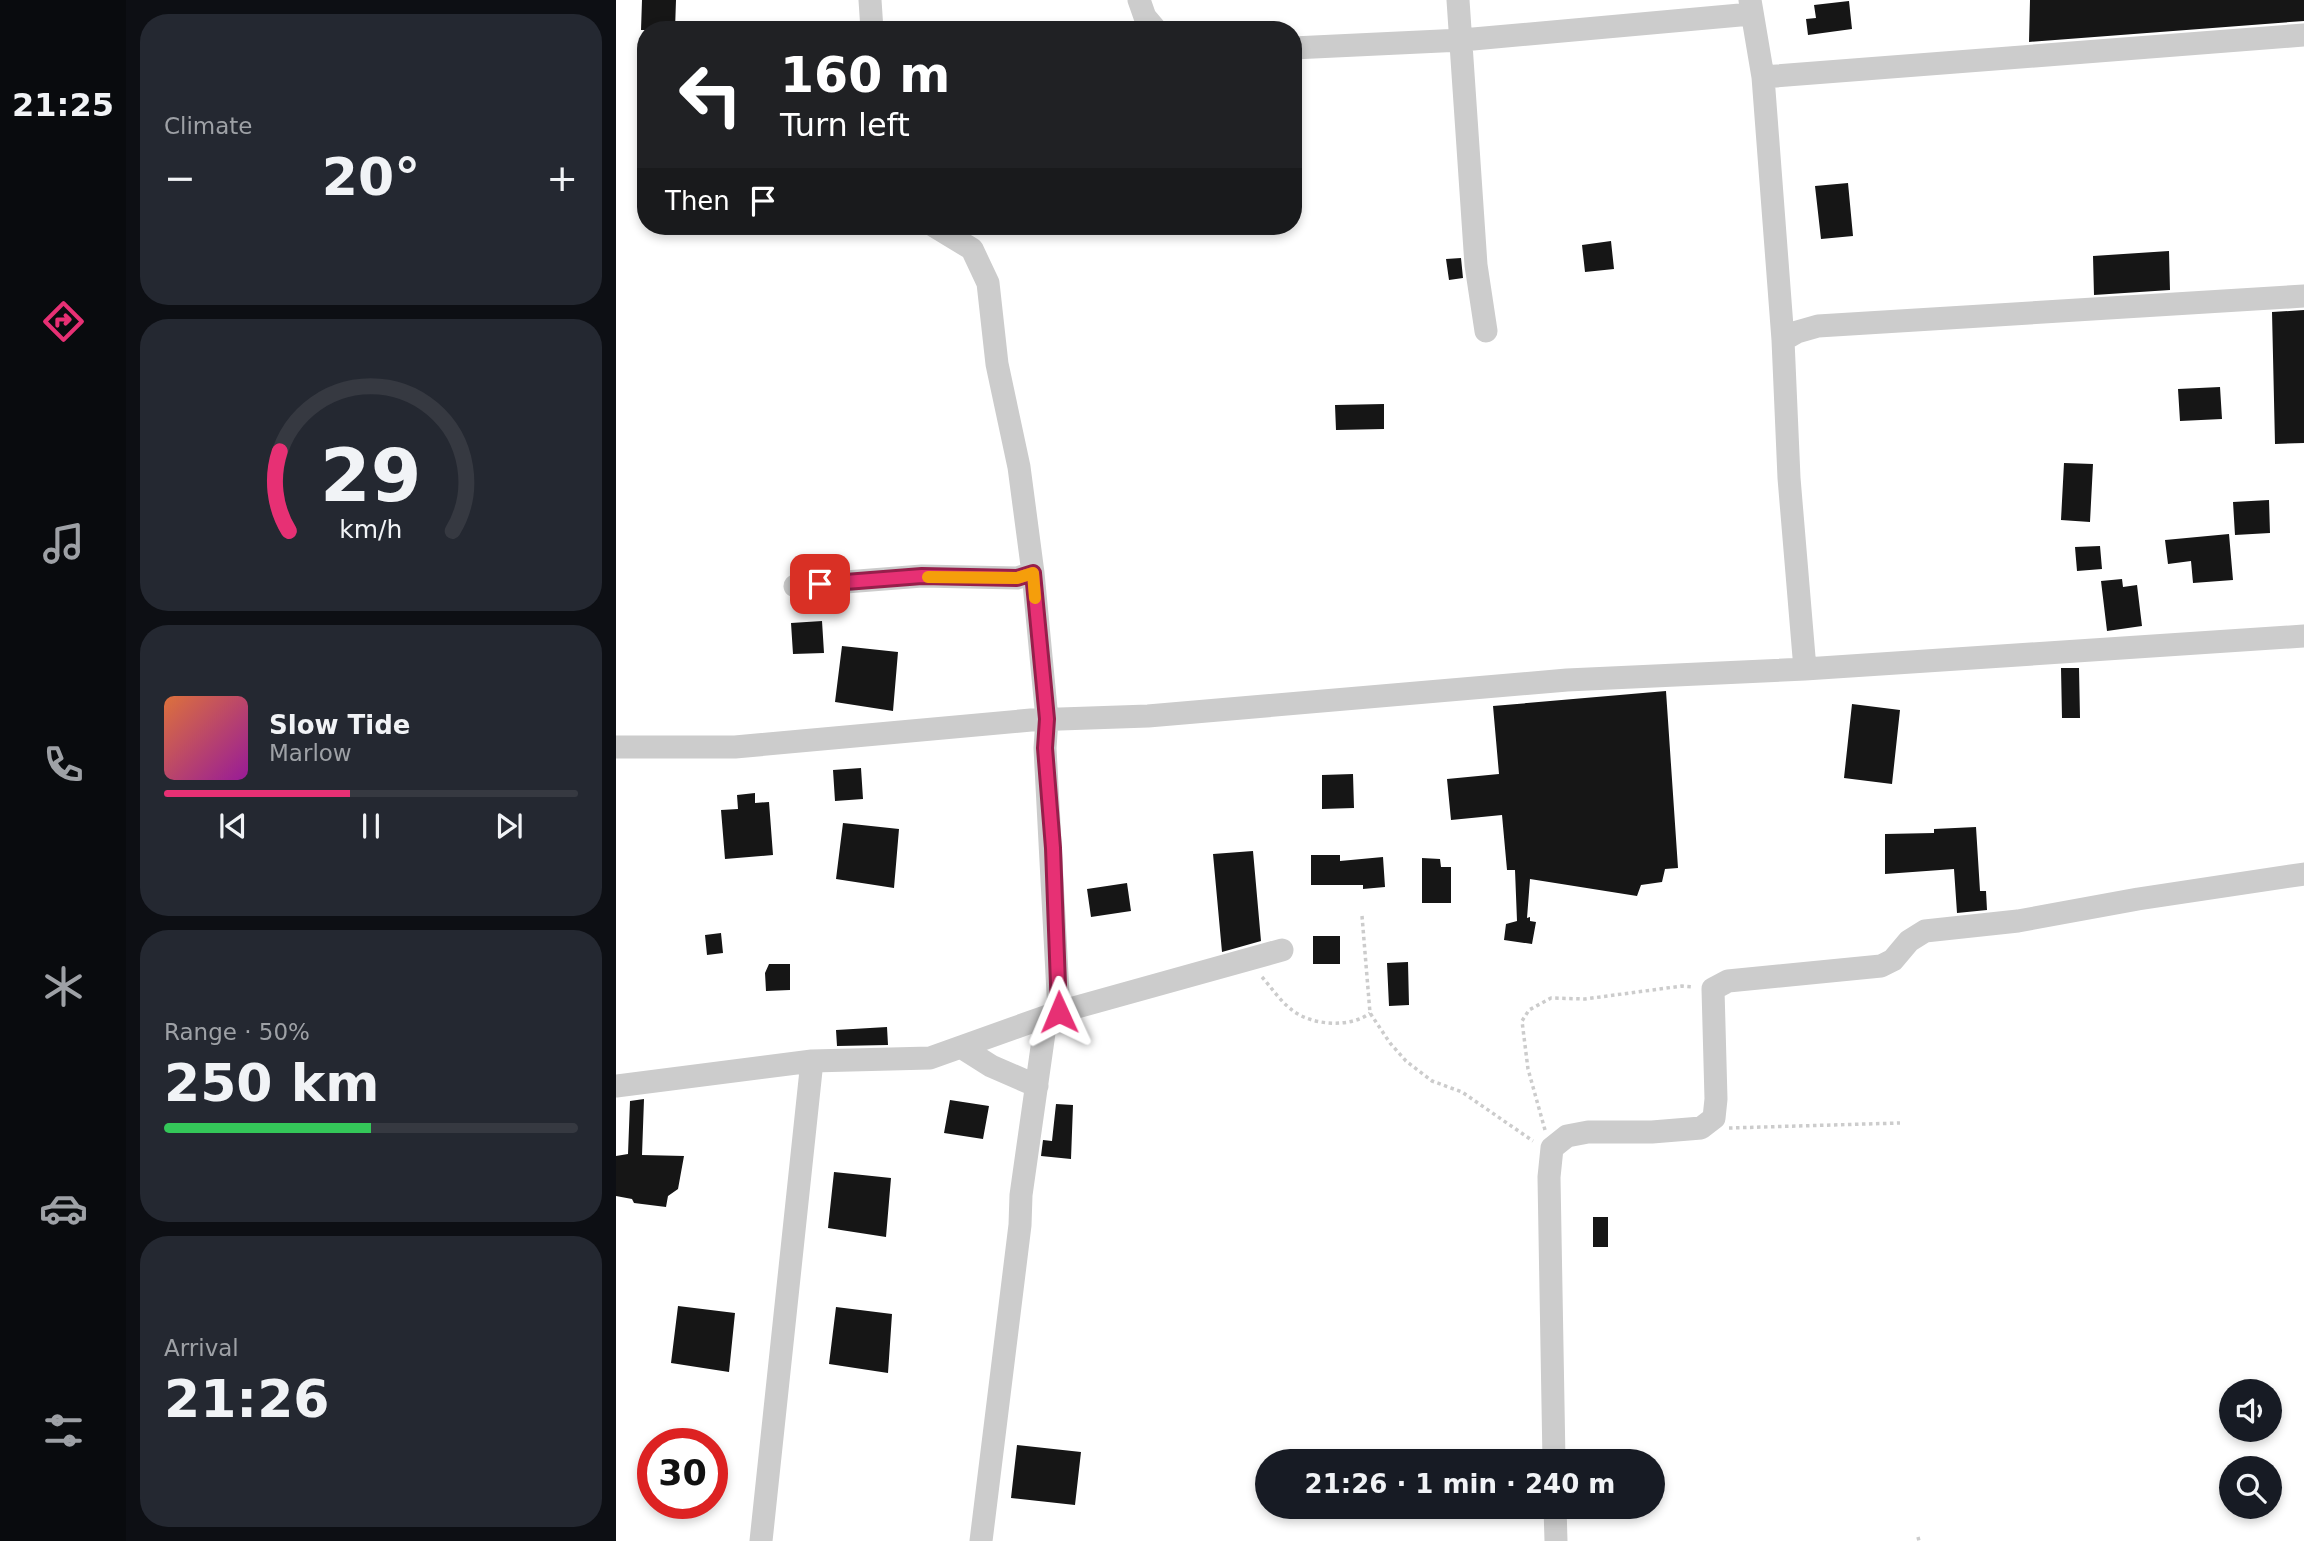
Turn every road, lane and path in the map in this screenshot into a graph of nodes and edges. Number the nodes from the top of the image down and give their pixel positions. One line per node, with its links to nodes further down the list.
1 (870, 0): 5 (street)
2 (1139, 0): 6 (street)
3 (1458, 0): 8 (street)
4 (1750, 7): 8 (street); 10 (street)
5 (871, 21)
6 (1148, 21)
7 (2304, 35): 10 (street)
8 (1462, 40): 9 (street); 13 (street)
9 (1302, 48)
10 (1763, 77): 14 (street)
11 (949, 235): 15 (street)
12 (2304, 296): 14 (street)
13 (1486, 331)
14 (1783, 340): 18 (street)
15 (1033, 573): 16 (street); 19 (street)
16 (795, 586)
17 (2304, 636): 18 (street)
18 (1804, 670): 19 (street)
19 (1047, 719): 20 (street); 27 (street)
20 (616, 747)
21 (2304, 874): 25 (street)
22 (1362, 916): 26 (path)
23 (1282, 950): 24 (street)
24 (1240, 962): 26 (path); 27 (street)
25 (1713, 989): 33 (street); 34 (path)
26 (1370, 1013): 34 (path)
27 (1052, 1016): 28 (street); 31 (street)
28 (961, 1047): 29 (street); 31 (street)
29 (813, 1061): 30 (street); 37 (street)
30 (616, 1086)
31 (1037, 1086): 38 (street)
32 (1900, 1123): 33 (path)
33 (1706, 1124): 34 (street)
34 (1551, 1155): 35 (street)
35 (1554, 1449)
36 (1555, 1519): 39 (street)
37 (761, 1541)
38 (981, 1541)
39 (1556, 1541)

